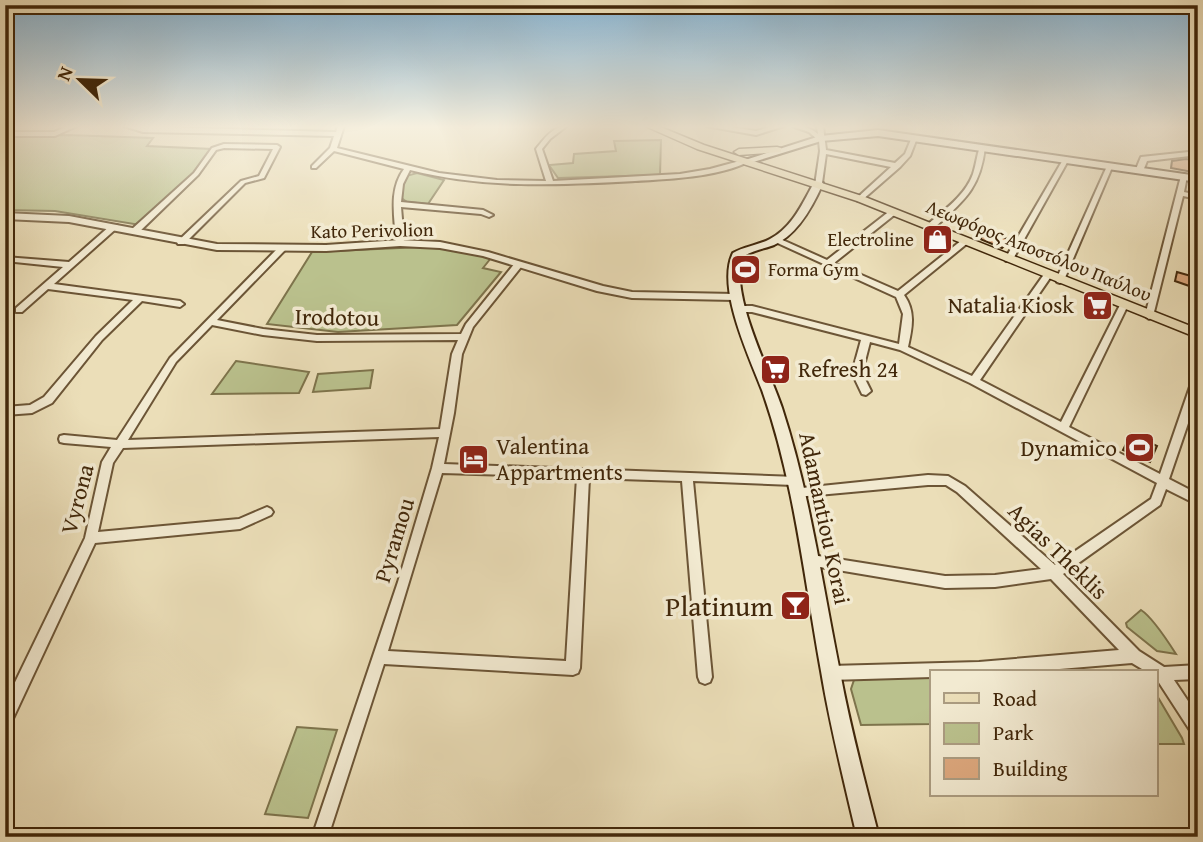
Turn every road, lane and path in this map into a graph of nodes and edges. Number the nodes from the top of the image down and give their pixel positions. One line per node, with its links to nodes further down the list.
1 (202, 165): 29 (street)
2 (268, 165): 31 (street)
3 (401, 165): 14 (street)
4 (544, 165): 18 (street)
5 (728, 165): 18 (street)
6 (761, 165): 19 (main road, Λεωφόρος Αποστόλου Παύλου)
7 (823, 165): 19 (street)
8 (979, 165): 28 (street)
9 (1062, 165): 36 (street)
10 (1109, 165): 40 (street)
11 (1118, 165): 15 (main road)
12 (1141, 165): 15 (street)
13 (898, 166): 22 (street)
14 (408, 167): 18 (street); 23 (street)
15 (1140, 169): 16 (main road)
16 (1184, 176): 17 (main road); 20 (street)
17 (1198, 179)
18 (550, 183)
19 (822, 184): 22 (main road, Λεωφόρος Αποστόλου Παύλου); 30 (main road)
20 (1181, 194): 21 (street); 48 (street)
21 (1198, 197)
22 (861, 198): 24 (main road, Λεωφόρος Αποστόλου Παύλου)
23 (397, 204): 25 (street); 33 (street)
24 (894, 212): 28 (main road, Λεωφόρος Αποστόλου Παύλου); 37 (street)
25 (489, 215)
26 (5, 216): 27 (street, Kato Perivolion)
27 (114, 227): 29 (street, Kato Perivolion); 38 (street)
28 (930, 227): 32 (main road, Λεωφόρος Αποστόλου Παύλου)
29 (135, 231): 31 (street, Kato Perivolion)
30 (775, 240): 37 (street); 44 (main road, Adamantiou Korai)
31 (181, 242): 34 (street, Kato Perivolion)
32 (965, 242): 36 (main road, Λεωφόρος Αποστόλου Παύλου); 42 (street)
33 (400, 243): 34 (street, Kato Perivolion); 39 (street, Kato Perivolion)
34 (282, 249): 49 (street, Vyrona)
35 (5, 259): 38 (street)
36 (1009, 259): 40 (main road, Λεωφόρος Αποστόλου Παύλου)
37 (829, 262): 42 (street)
38 (71, 265): 41 (street)
39 (518, 265): 44 (street, Kato Perivolion); 51 (street, Pyramou)
40 (1054, 277): 46 (main road, Λεωφόρος Αποστόλου Παύλου); 55 (street)
41 (47, 286): 43 (street); 47 (street)
42 (899, 295): 53 (street)
43 (139, 299): 45 (street); 57 (street)
44 (738, 303): 52 (street); 66 (main road, Adamantiou Korai)
45 (180, 304)
46 (1123, 307): 48 (main road, Λεωφόρος Αποστόλου Παύλου); 58 (street)
47 (19, 310)
48 (1149, 316): 50 (main road, Λεωφόρος Αποστόλου Παύλου)
49 (211, 322): 51 (street, Irodotou); 61 (street, Vyrona)
50 (1198, 334)
51 (464, 337): 59 (street, Pyramou)
52 (866, 338): 53 (street); 56 (street)
53 (903, 348): 55 (street)
54 (1198, 378): 65 (street)
55 (974, 381): 58 (street)
56 (866, 391)
57 (5, 411)
58 (1063, 429): 65 (street)
59 (445, 433): 61 (street); 62 (street, Pyramou)
60 (64, 439): 61 (street)
61 (119, 444): 69 (street, Vyrona)
62 (438, 468): 63 (street); 73 (street, Pyramou)
63 (583, 475): 64 (street); 73 (street)
64 (687, 477): 66 (street); 81 (street)
65 (1165, 483): 67 (street); 71 (street)
66 (795, 486): 70 (main road, Adamantiou Korai); 71 (street, Agias Theklis)
67 (1198, 500)
68 (267, 512): 69 (street)
69 (91, 538): 82 (street, Vyrona)
70 (812, 561): 71 (street); 78 (main road, Adamantiou Korai)
71 (1054, 573): 72 (street, Agias Theklis)
72 (1134, 656): 75 (street); 76 (street, Agias Theklis)
73 (380, 657): 84 (street, Pyramou)
74 (930, 670): 78 (street)
75 (942, 670)
76 (1156, 670)
77 (1158, 671): 80 (street, Agias Theklis)
78 (830, 673): 85 (main road, Adamantiou Korai)
79 (1198, 673): 80 (street)
80 (1162, 674): 83 (street)
81 (705, 677)
82 (5, 720)
83 (1198, 730)
84 (320, 837)
85 (868, 837)

